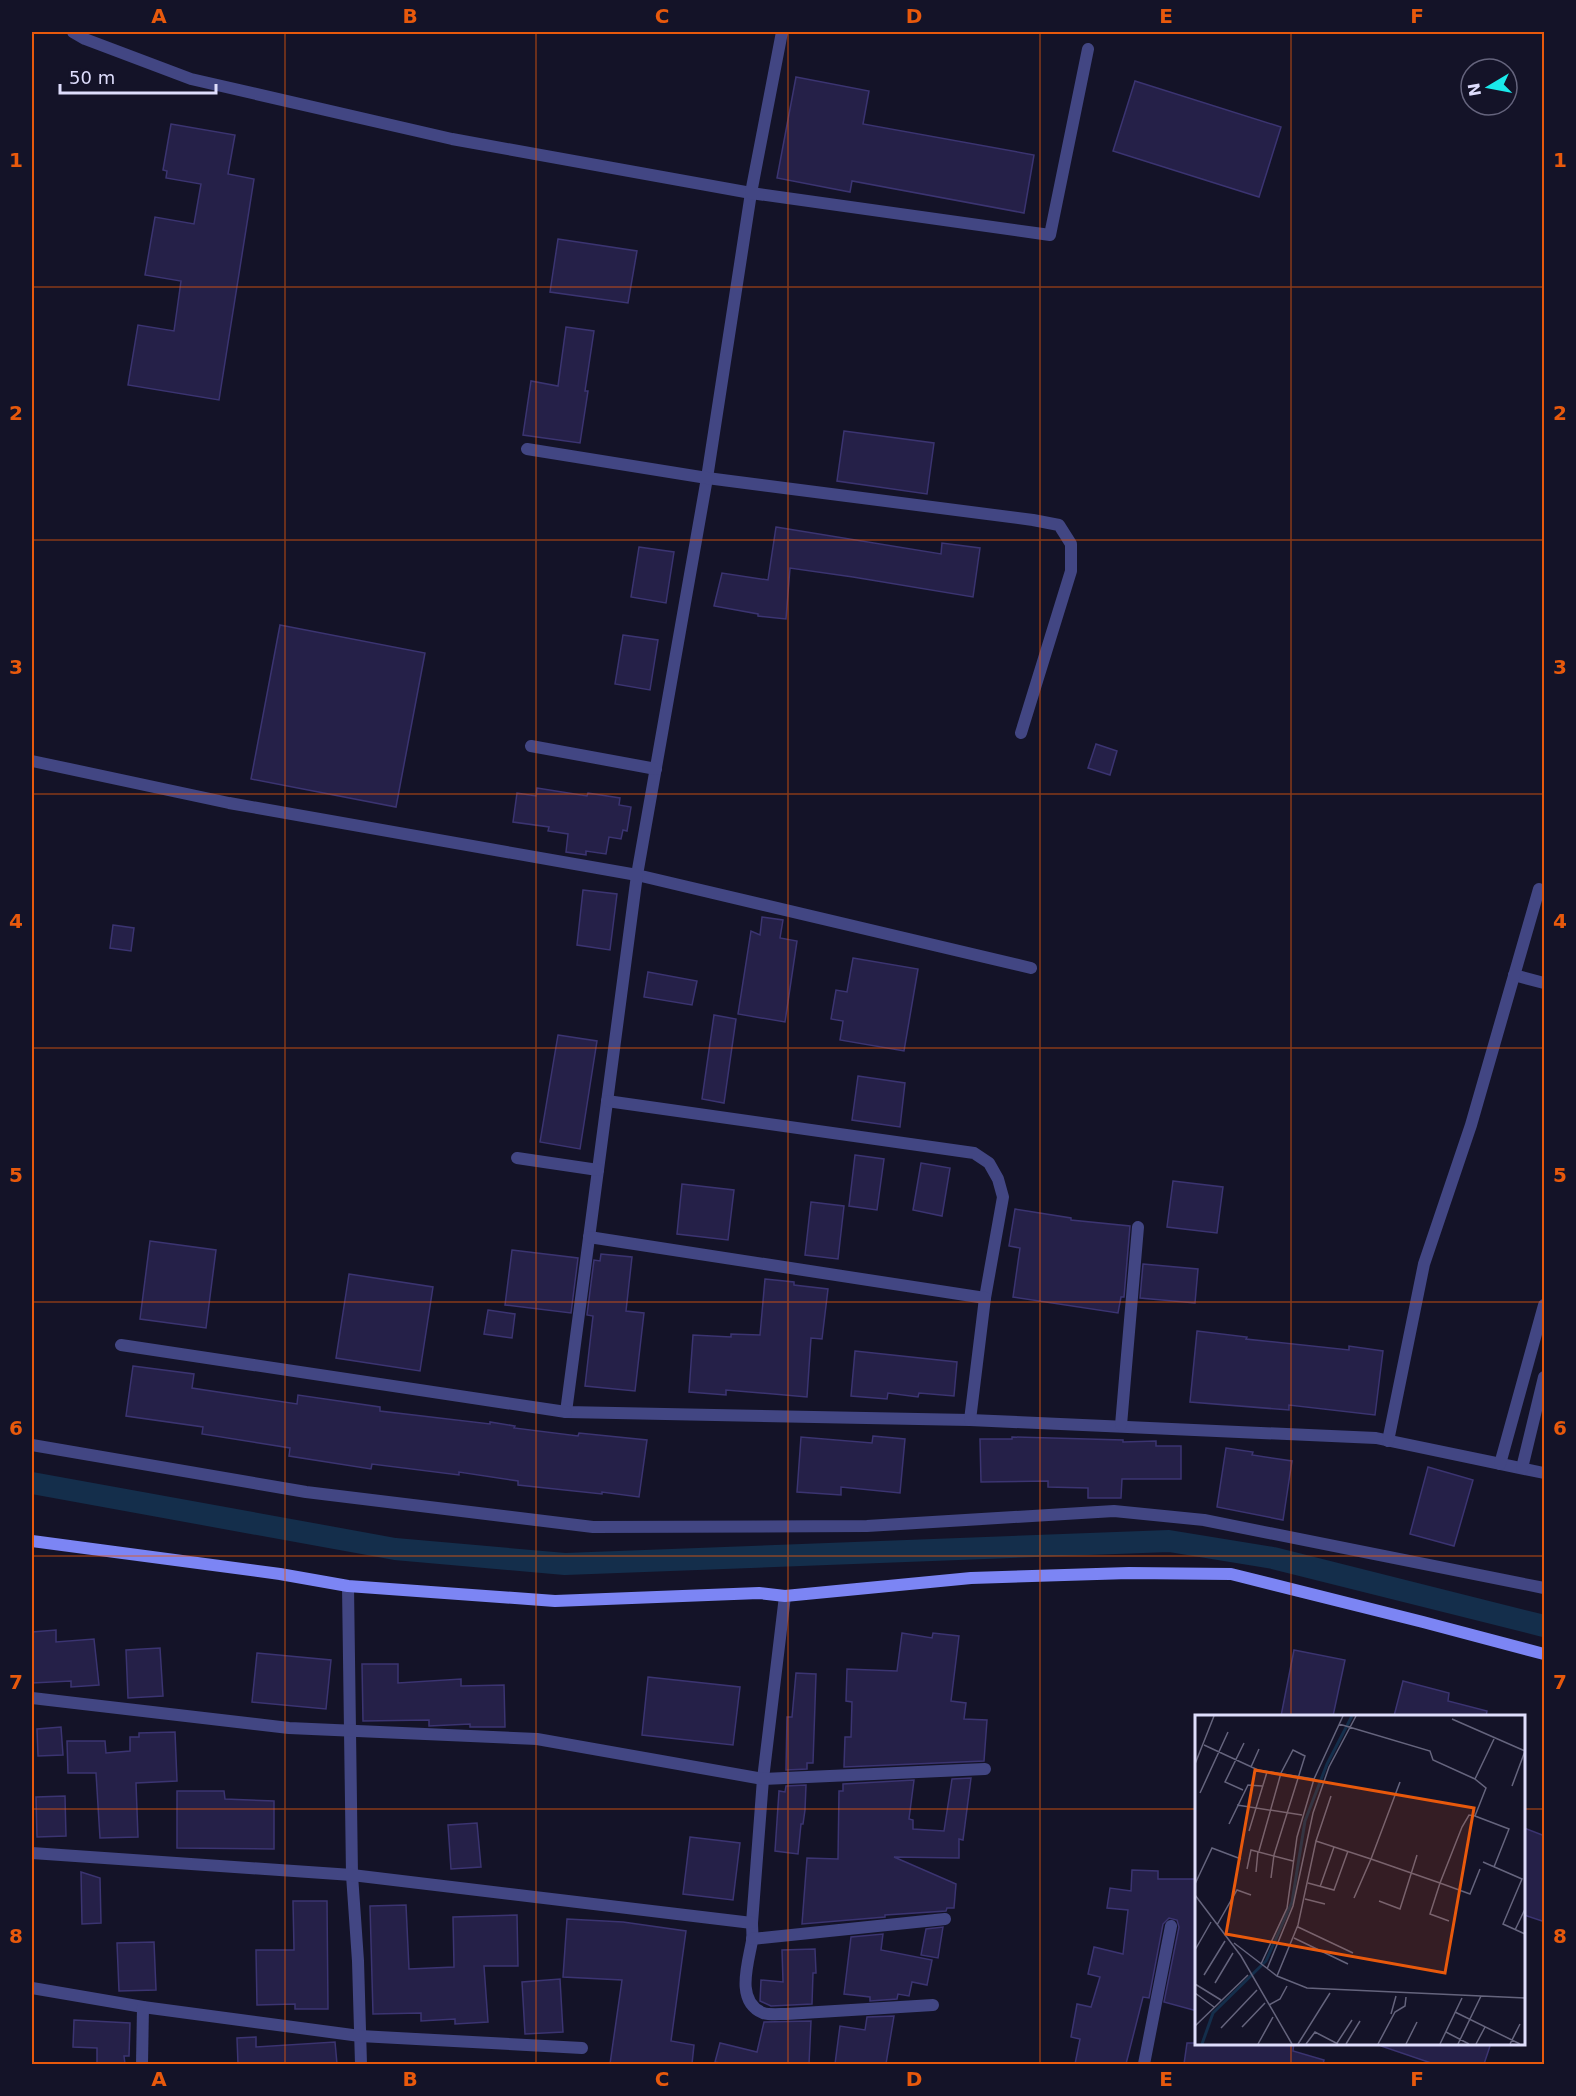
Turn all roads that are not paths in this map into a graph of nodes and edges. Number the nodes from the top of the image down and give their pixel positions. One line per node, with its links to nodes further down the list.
1 (73, 32): 4 (street)
2 (782, 32): 4 (street)
3 (1088, 49): 4 (street)
4 (751, 193): 6 (street)
5 (527, 449): 6 (street)
6 (707, 478): 7 (street); 10 (street)
7 (1021, 733)
8 (531, 746): 10 (street)
9 (32, 761): 11 (street)
10 (656, 769): 11 (street)
11 (637, 875): 13 (street); 16 (street)
12 (1539, 889): 14 (street)
13 (1031, 968)
14 (1514, 975): 15 (street); 28 (street)
15 (1545, 983)
16 (607, 1101): 18 (street); 21 (street)
17 (517, 1158): 18 (street)
18 (598, 1170): 20 (street)
19 (1138, 1227): 27 (street)
20 (589, 1237): 21 (street); 25 (street)
21 (985, 1298): 26 (street)
22 (1545, 1305): 30 (street)
23 (122, 1345): 25 (street)
24 (1545, 1377): 31 (street)
25 (566, 1412): 26 (street)
26 (970, 1420): 27 (street)
27 (1121, 1425): 28 (street)
28 (1388, 1441): 30 (street)
29 (32, 1445): 35 (street)
30 (1500, 1464): 31 (street)
31 (1522, 1468): 32 (street)
32 (1545, 1473)
33 (32, 1541): 34 (street)
34 (348, 1586): 36 (street); 39 (street)
35 (1545, 1588)
36 (785, 1596): 37 (street); 41 (street)
37 (1545, 1654)
38 (32, 1698): 39 (street)
39 (350, 1731): 41 (street); 43 (street)
40 (985, 1769): 41 (street)
41 (763, 1779): 45 (street)
42 (32, 1853): 43 (street)
43 (352, 1875): 45 (street); 51 (street)
44 (945, 1919): 47 (street)
45 (752, 1923): 47 (street)
46 (1171, 1926): 55 (street)
47 (752, 1939): 49 (street)
48 (32, 1988): 50 (street)
49 (933, 2005)
50 (143, 2007): 51 (street); 53 (street)
51 (360, 2036): 52 (street); 54 (street)
52 (582, 2048)
53 (142, 2064)
54 (361, 2064)
55 (1144, 2064)

